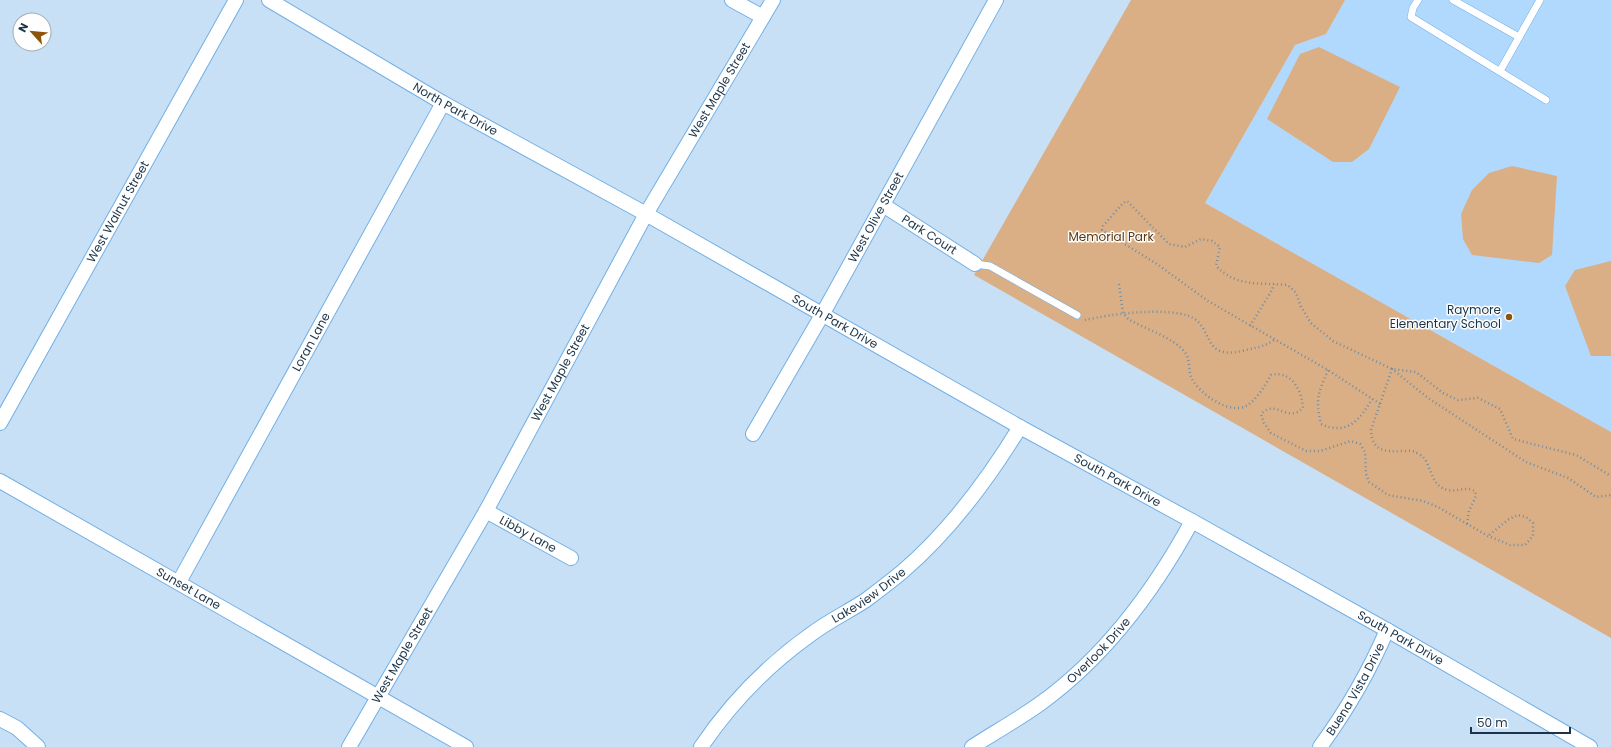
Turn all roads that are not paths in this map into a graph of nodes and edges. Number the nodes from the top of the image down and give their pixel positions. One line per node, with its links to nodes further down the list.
1 (236, 0): 19 (street, West Walnut Street)
2 (269, 0): 13 (street, North Park Drive)
3 (732, 0): 9 (street)
4 (773, 0): 9 (street, West Maple Street)
5 (996, 0): 14 (street, West Olive Street)
6 (1418, 0): 11 (lane)
7 (1453, 0): 10 (lane)
8 (1540, 0): 10 (lane)
9 (763, 17): 15 (street, West Maple Street)
10 (1519, 37): 11 (lane)
11 (1500, 72): 12 (lane)
12 (1546, 100)
13 (443, 103): 15 (street, North Park Drive); 26 (street, Loran Lane)
14 (883, 205): 16 (street, Park Court); 17 (street, West Olive Street)
15 (646, 214): 17 (street, South Park Drive); 23 (street, West Maple Street)
16 (975, 264): 18 (lane)
17 (822, 315): 20 (street, South Park Drive); 21 (street, West Olive Street)
18 (1077, 315)
19 (0, 423)
20 (1020, 427): 24 (street, South Park Drive); 34 (street, Lakeview Drive)
21 (753, 434)
22 (0, 481): 26 (street, Sunset Lane)
23 (486, 511): 25 (street, Libby Lane); 28 (street, West Maple Street)
24 (1192, 521): 27 (street, South Park Drive); 35 (street, Overlook Drive)
25 (571, 558)
26 (179, 582): 28 (street, Sunset Lane)
27 (1387, 630): 30 (street, South Park Drive); 36 (street, Buena Vista Drive)
28 (377, 697): 32 (street, West Maple Street); 33 (street, Sunset Lane)
29 (0, 719): 31 (street)
30 (1572, 742): 37 (street, South Park Drive)
31 (38, 747)
32 (349, 747)
33 (466, 747)
34 (701, 747)
35 (972, 747)
36 (1320, 747)
37 (1590, 747)

